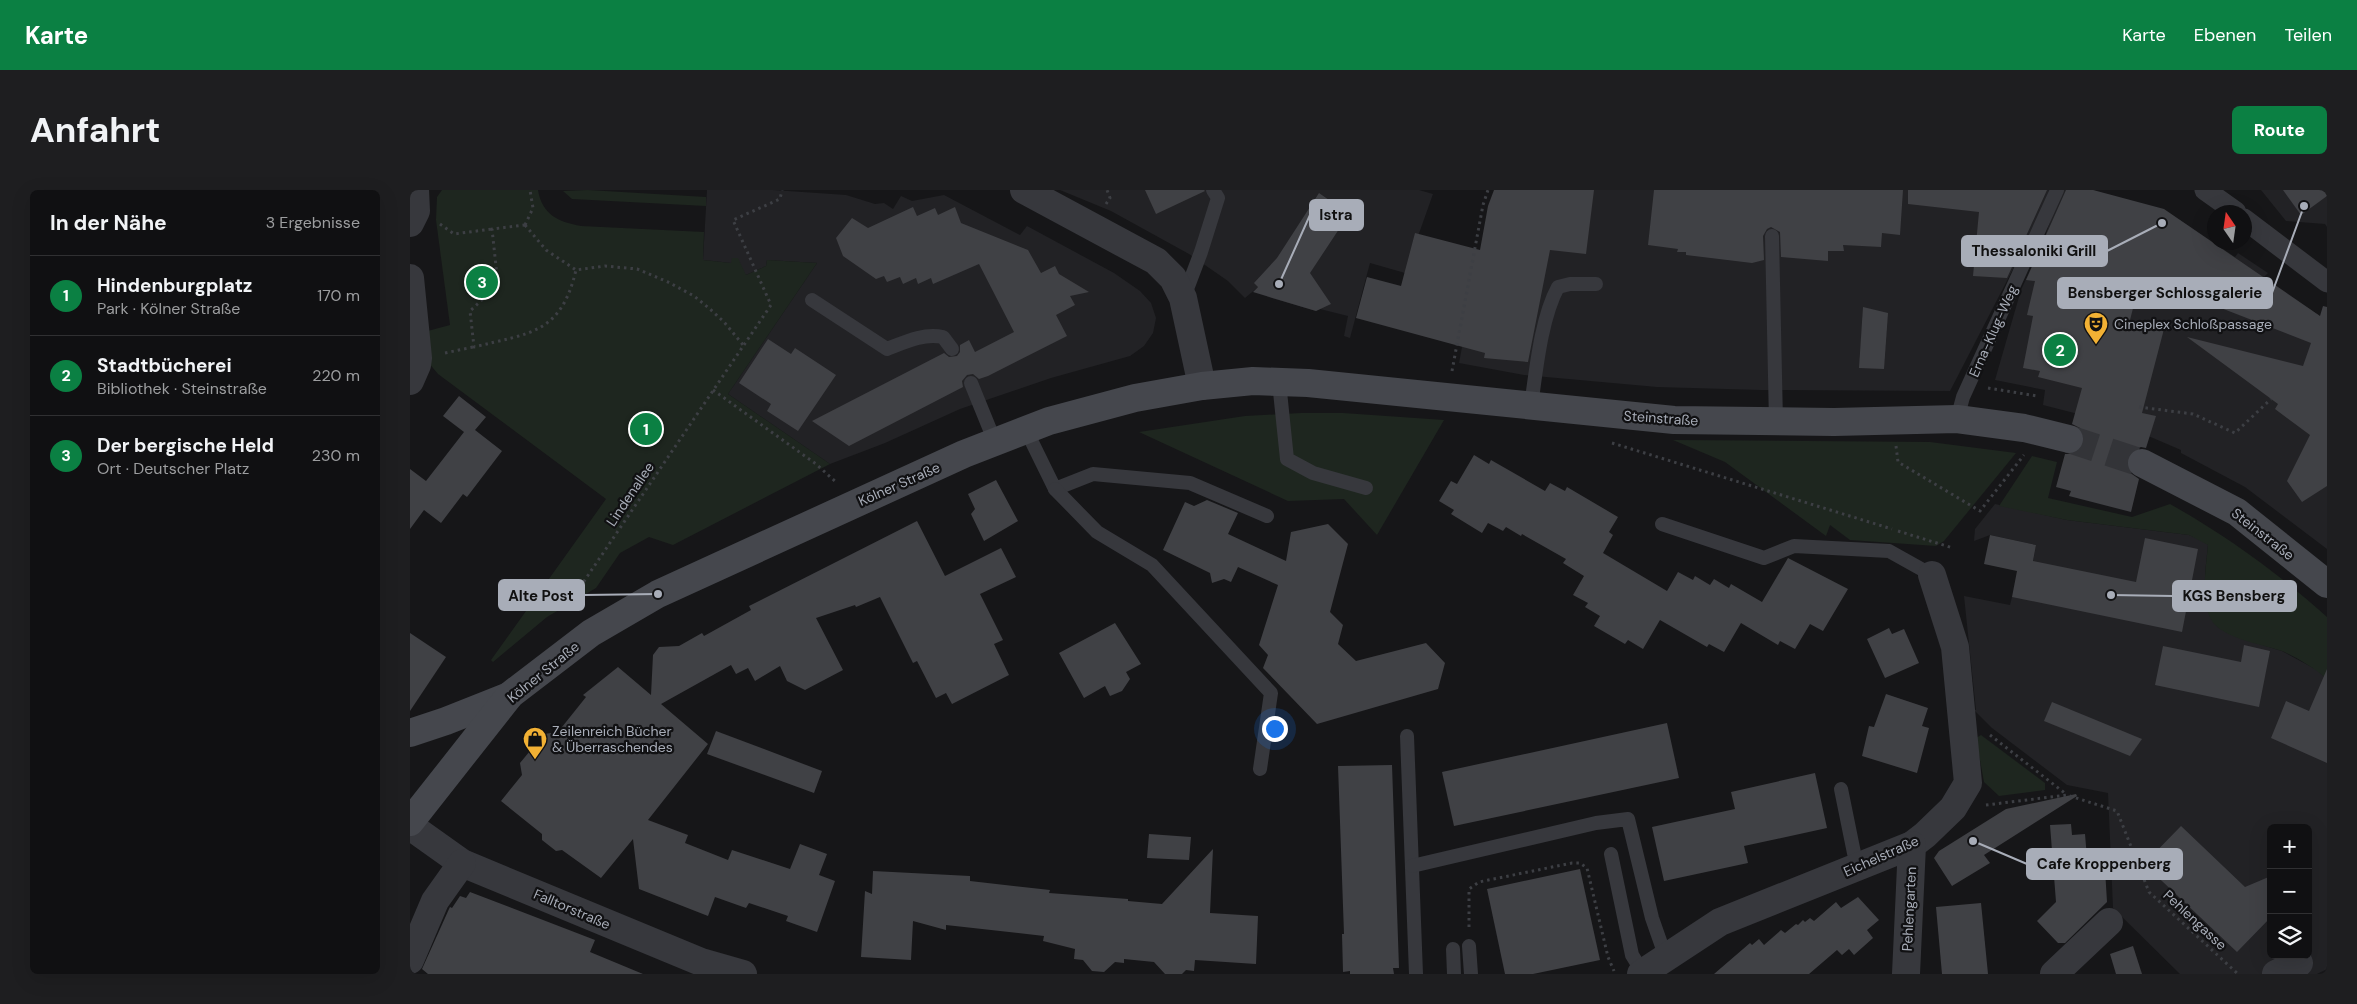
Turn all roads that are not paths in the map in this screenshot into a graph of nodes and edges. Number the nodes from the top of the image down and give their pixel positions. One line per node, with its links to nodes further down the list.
1 (1024, 190): 11 (street)
2 (1213, 190): 11 (lane)
3 (2058, 190): 19 (lane, Erna-Klug-Weg)
4 (2205, 190): 5 (street)
5 (2226, 205)
6 (2252, 225): 9 (street)
7 (1772, 236): 20 (lane)
8 (410, 278): 14 (street)
9 (2327, 282)
10 (1596, 284): 18 (lane)
11 (1183, 298): 17 (street)
12 (812, 300): 13 (lane)
13 (952, 349)
14 (410, 381)
15 (1279, 382): 17 (main road, Steinstraße); 18 (main road, Steinstraße); 25 (lane)
16 (971, 383): 23 (lane)
17 (1202, 386): 21 (main road, Kölner Straße)
18 (1530, 406): 20 (main road, Steinstraße)
19 (1957, 419): 20 (main road, Steinstraße); 22 (main road, Steinstraße)
20 (1776, 422)
21 (1026, 430): 23 (main road, Kölner Straße); 26 (lane)
22 (2069, 439)
23 (995, 442): 31 (main road, Kölner Straße)
24 (2142, 463): 30 (main road, Steinstraße)
25 (1366, 488)
26 (1055, 489): 27 (lane); 34 (lane)
27 (1267, 516)
28 (1662, 524): 29 (lane)
29 (1932, 575): 38 (street, Eichelstraße)
30 (2327, 584)
31 (510, 696): 32 (main road); 36 (main road, Kölner Straße)
32 (410, 733)
33 (1407, 736): 41 (lane)
34 (1260, 769)
35 (1841, 789): 42 (lane)
36 (410, 822)
37 (410, 826): 40 (street, Falltorstraße)
38 (1912, 845): 42 (street, Eichelstraße); 54 (street, Pehlengarten)
39 (1611, 854): 53 (lane)
40 (462, 863): 47 (street); 48 (street, Falltorstraße)
41 (1412, 866): 46 (lane); 50 (lane)
42 (1860, 866): 46 (street, Eichelstraße)
43 (2109, 922): 55 (street)
44 (1469, 940): 52 (lane)
45 (1453, 949): 51 (lane)
46 (1666, 958): 53 (street, Eichelstraße)
47 (410, 960)
48 (698, 968): 49 (street, Falltorstraße)
49 (743, 974)
50 (1416, 974)
51 (1454, 974)
52 (1471, 974)
53 (1642, 974)
54 (1906, 974)
55 (2054, 974)

